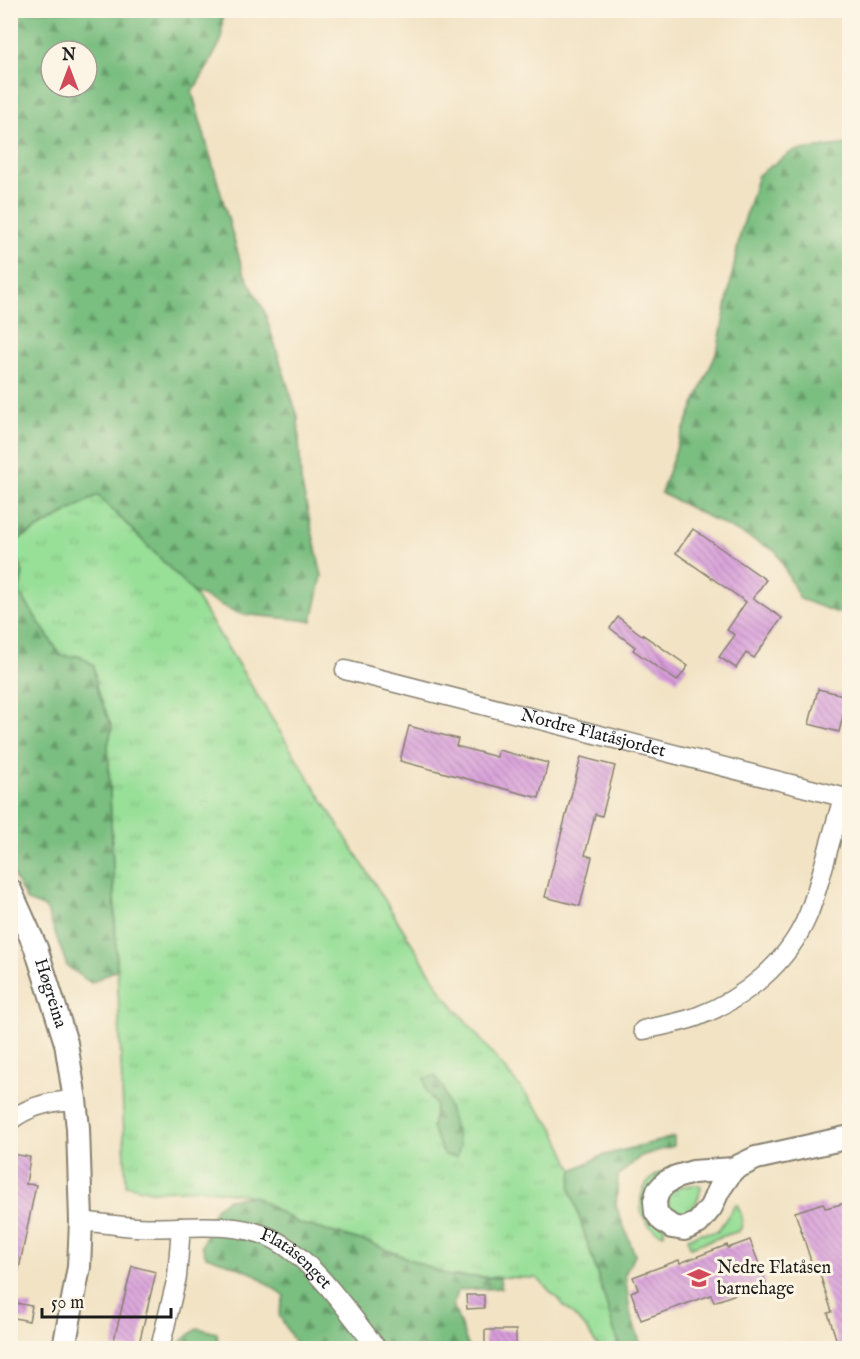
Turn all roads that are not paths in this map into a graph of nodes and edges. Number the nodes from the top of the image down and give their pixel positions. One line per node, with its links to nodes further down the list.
1 (345, 670): 2 (street, Nordre Flatåsjordet)
2 (846, 798): 4 (street, Nordre Flatåsjordet)
3 (10, 890): 5 (street, Høgreina)
4 (643, 1030)
5 (75, 1100): 6 (street); 9 (street, Høgreina)
6 (10, 1121)
7 (849, 1137): 8 (street)
8 (733, 1169)
9 (81, 1221): 10 (street, Flatåsenget); 11 (street, Høgreina)
10 (181, 1227): 12 (street); 13 (street, Flatåsenget)
11 (64, 1348)
12 (160, 1348)
13 (377, 1348)

